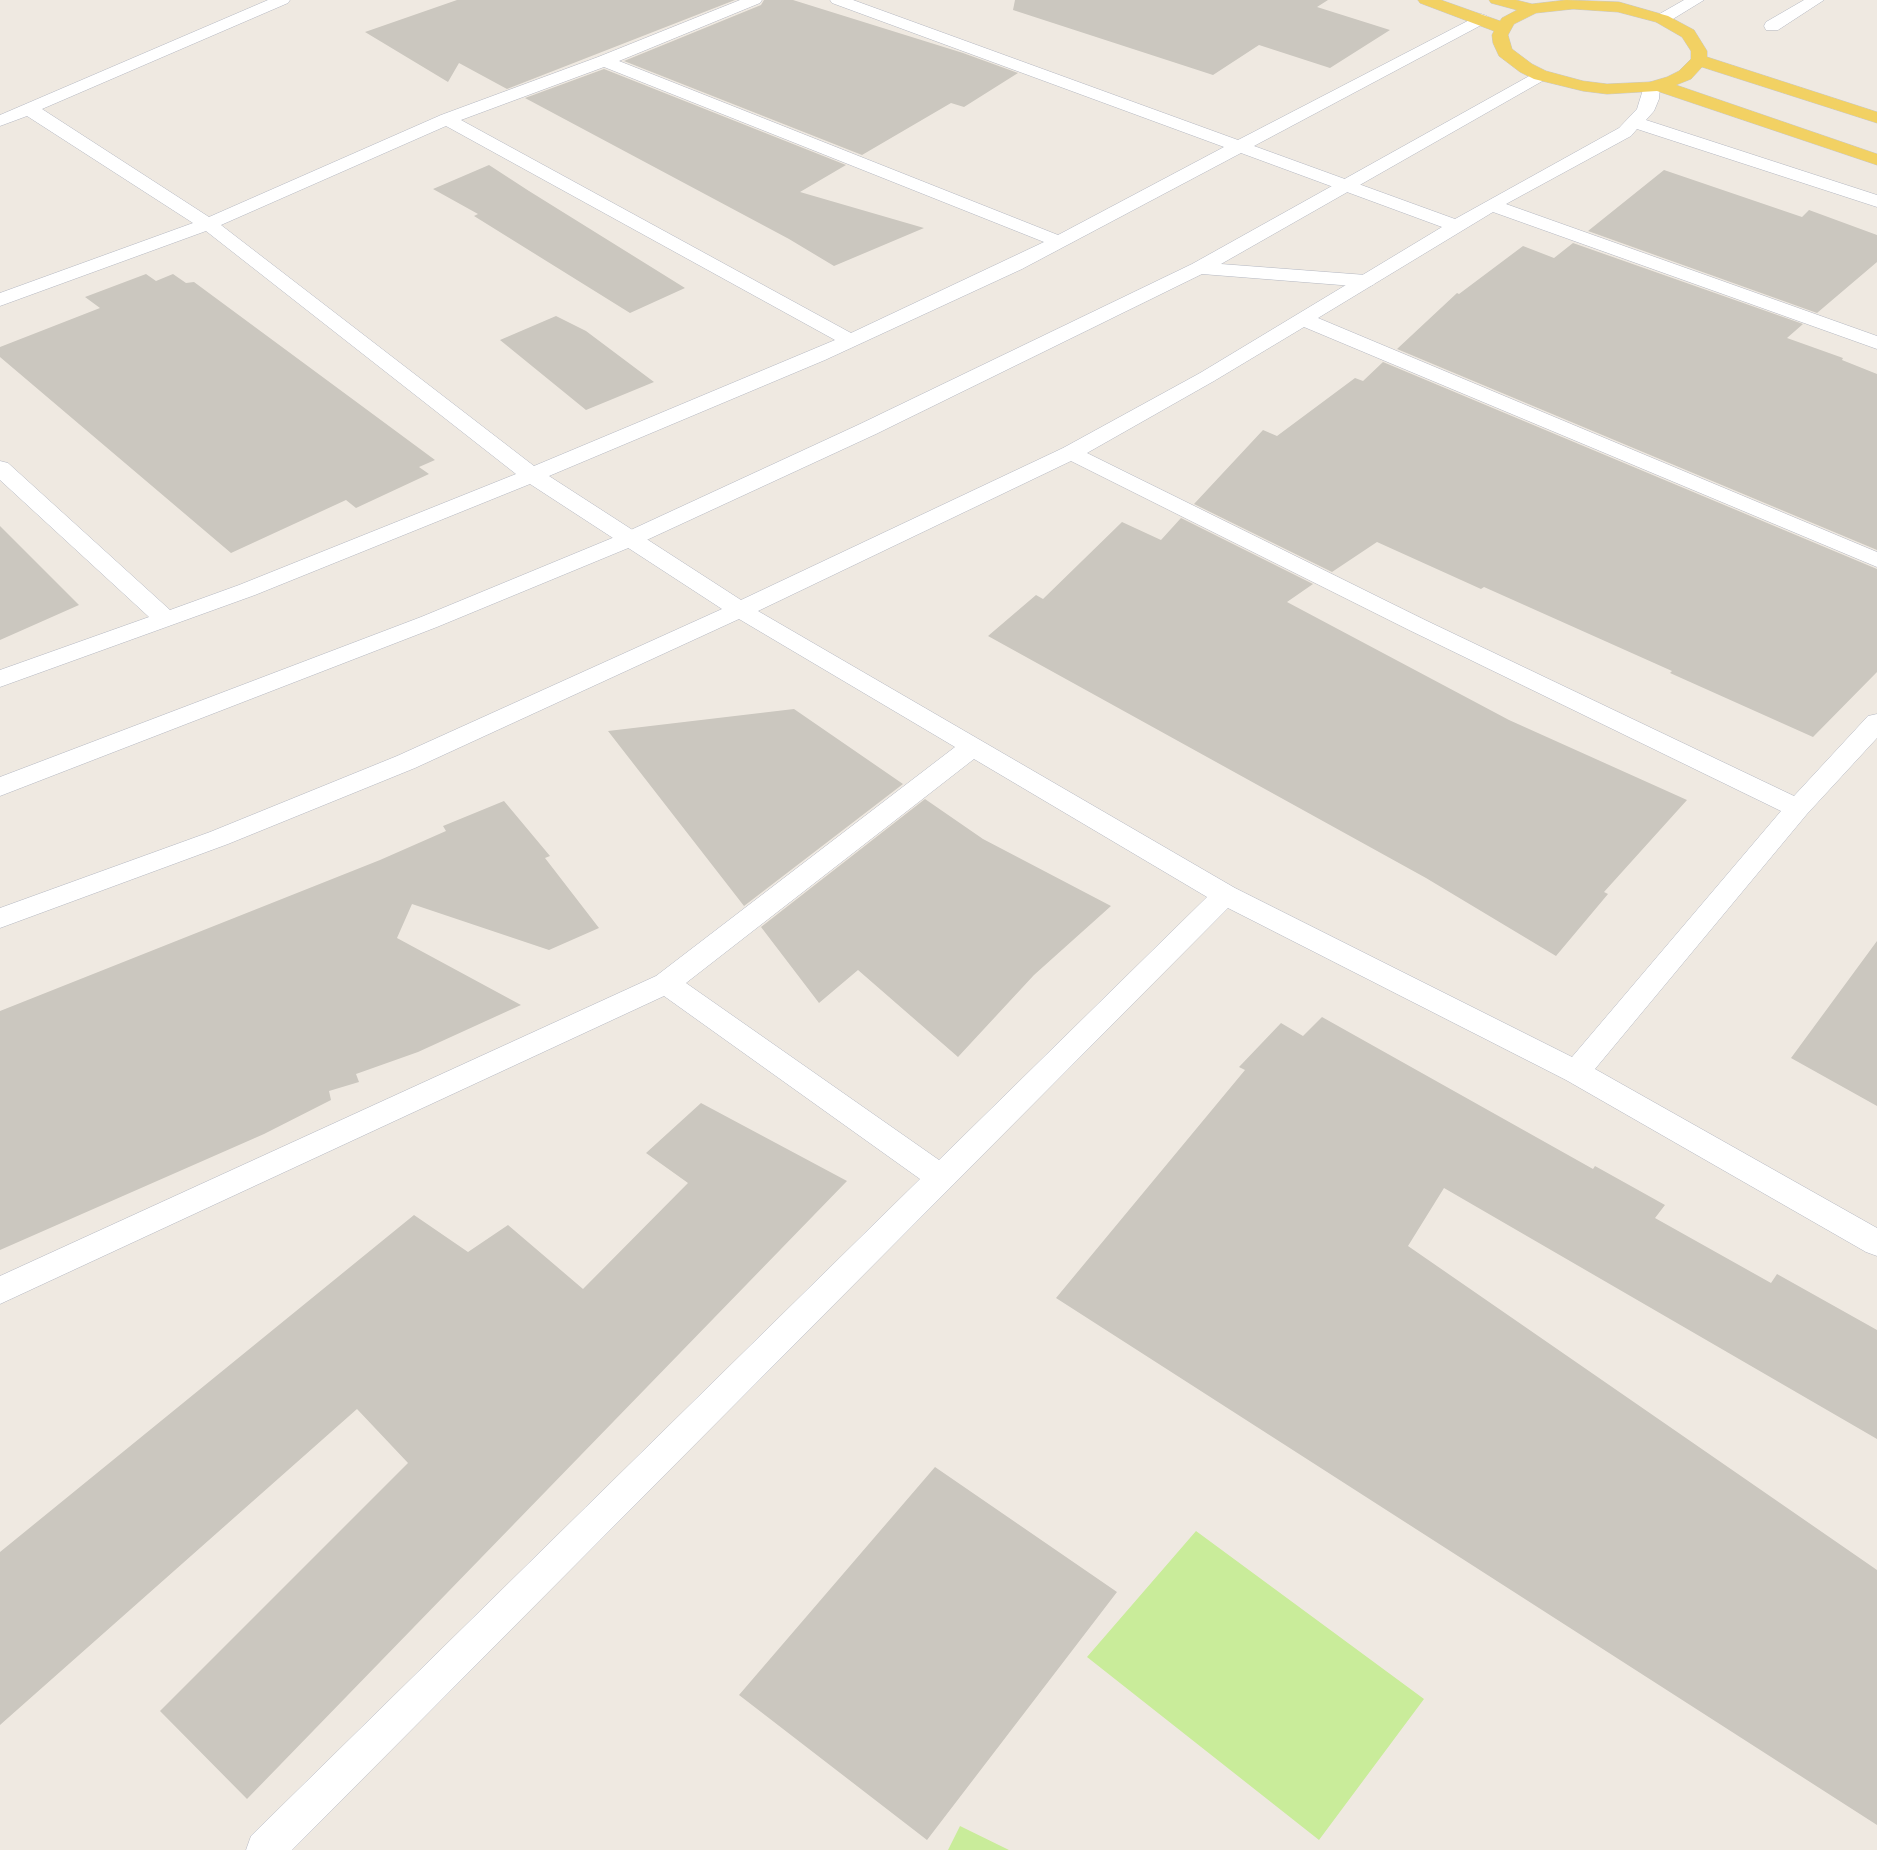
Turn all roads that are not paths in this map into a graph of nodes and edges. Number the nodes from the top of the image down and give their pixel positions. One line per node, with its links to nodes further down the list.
1 (282, 0): 17 (street)
2 (754, 0): 14 (street)
3 (838, 0): 22 (street)
4 (1426, 0): 9 (main road)
5 (1497, 0): 8 (main road)
6 (1696, 0): 10 (street)
7 (1816, 0): 11 (street)
8 (1532, 9): 10 (main road); 12 (main road)
9 (1482, 19): 12 (main road); 22 (street)
10 (1662, 19): 13 (main road)
11 (1772, 26)
12 (1502, 28): 15 (main road)
13 (1699, 60): 16 (main road); 18 (main road)
14 (604, 61): 19 (street); 29 (street)
15 (1540, 75): 16 (main road); 24 (street)
16 (1654, 86): 21 (street); 23 (main road)
17 (29, 109): 20 (street); 27 (street)
18 (1877, 118)
19 (447, 119): 27 (street); 34 (street)
20 (0, 121)
21 (1636, 123): 25 (street); 26 (street)
22 (1238, 146): 24 (street); 29 (street)
23 (1877, 160)
24 (1347, 186): 28 (street); 30 (street)
25 (1877, 201)
26 (1491, 205): 28 (street); 35 (street)
27 (208, 224): 32 (street); 38 (street)
28 (1457, 226): 31 (street)
29 (1060, 242): 34 (street)
30 (1199, 268): 31 (street); 39 (street)
31 (1366, 281): 33 (street)
32 (0, 300)
33 (1302, 319): 36 (street); 40 (street)
34 (851, 341): 38 (street)
35 (1877, 343)
36 (1071, 453): 41 (street); 47 (street)
37 (0, 468): 42 (street)
38 (532, 475): 39 (street); 42 (street)
39 (630, 539): 41 (street); 46 (street)
40 (1877, 560)
41 (740, 610): 45 (street); 49 (street)
42 (167, 620): 43 (street)
43 (0, 679)
44 (1877, 722): 47 (street)
45 (972, 747): 48 (street); 50 (street)
46 (0, 787)
47 (1798, 808): 51 (street)
48 (1225, 896): 51 (street); 52 (street)
49 (0, 918)
50 (666, 983): 52 (street); 54 (street)
51 (1576, 1072): 53 (street)
52 (941, 1178): 55 (street)
53 (1877, 1243)
54 (0, 1291)
55 (265, 1850)

